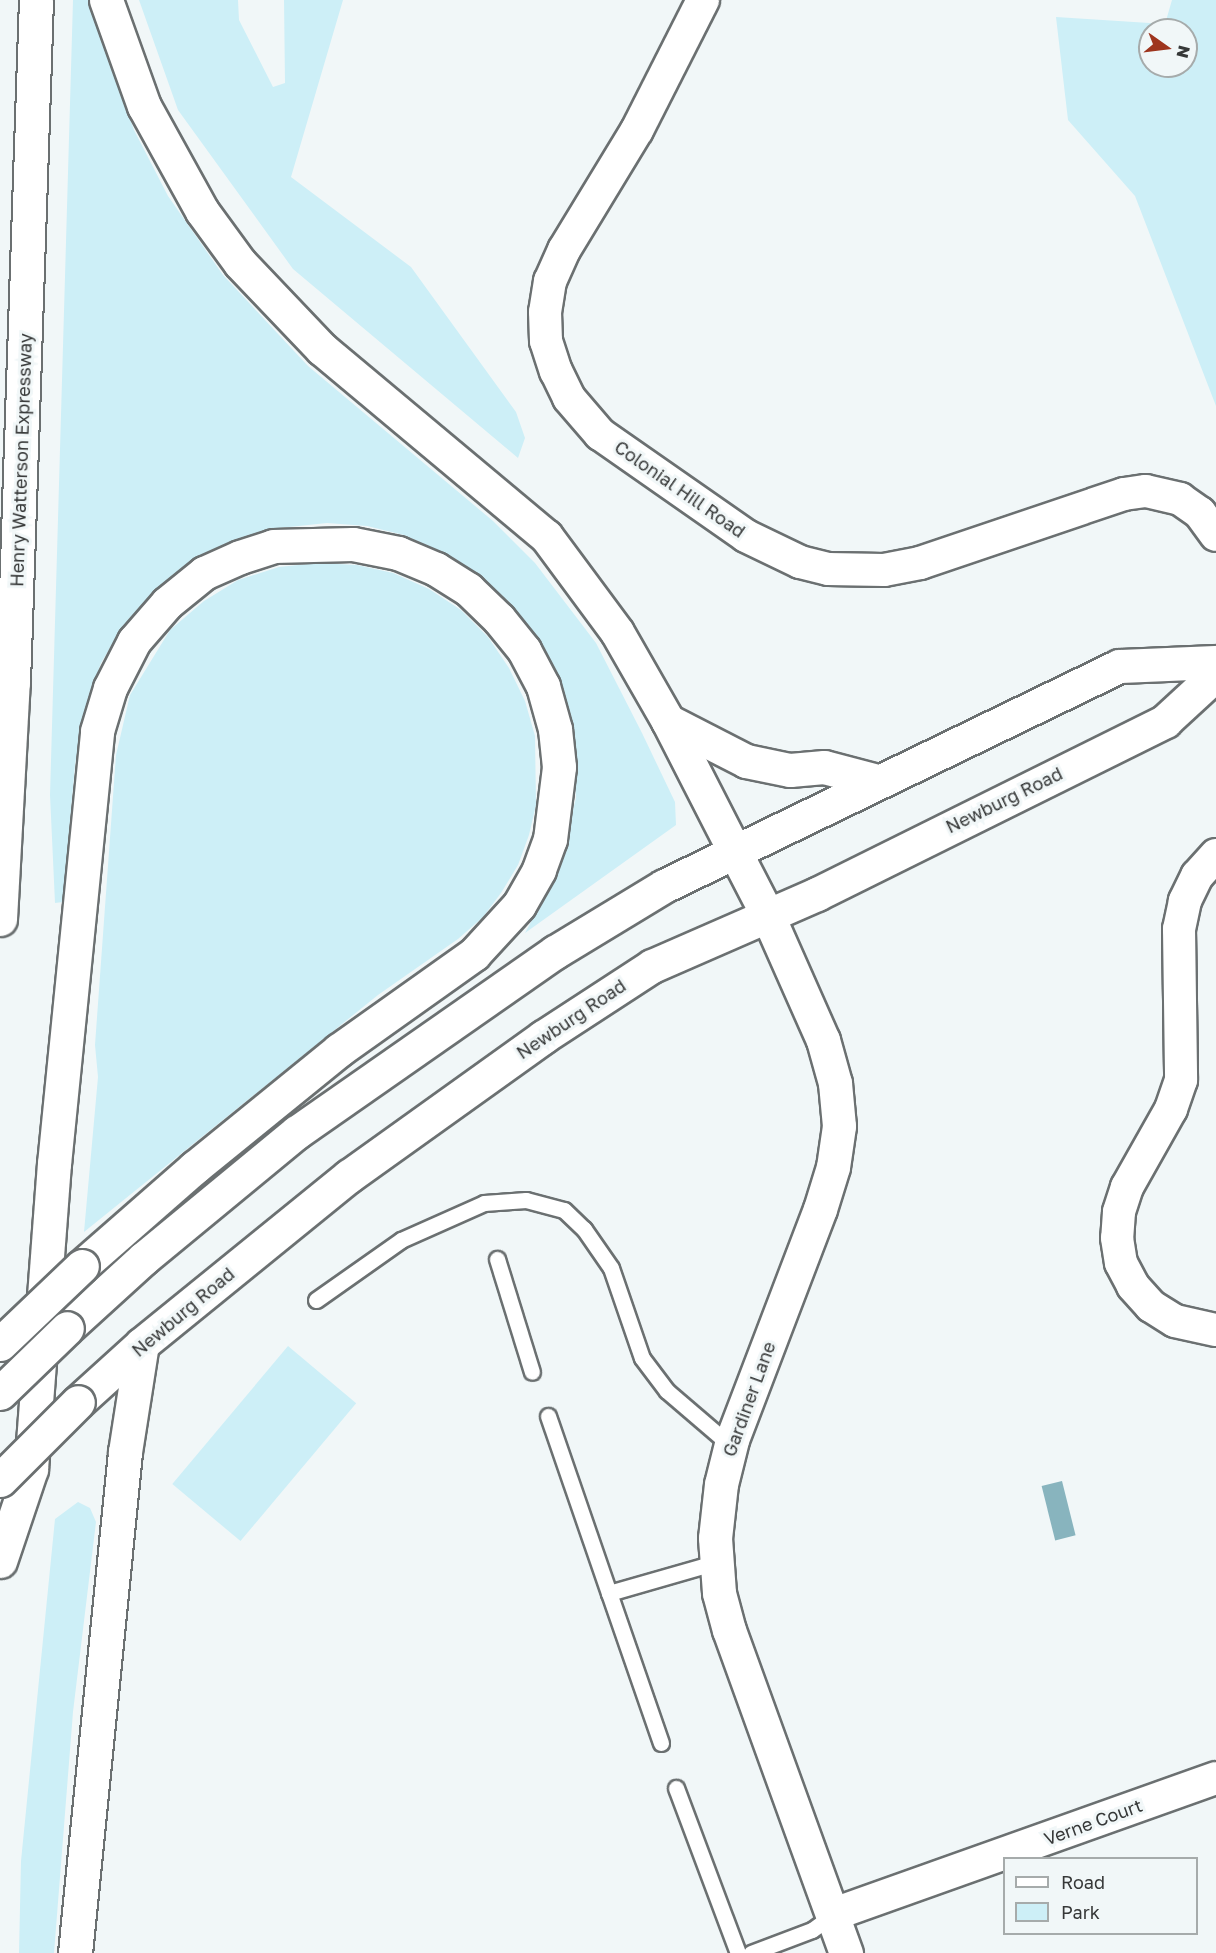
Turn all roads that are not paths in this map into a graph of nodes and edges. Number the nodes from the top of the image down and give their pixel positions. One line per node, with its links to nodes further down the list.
1 (36, 0): 12 (main road, Henry Watterson Expressway)
2 (106, 0): 7 (main road, Gardiner Lane)
3 (703, 0): 4 (street, Colonial Hill Road)
4 (1216, 535)
5 (1216, 662): 8 (main road)
6 (1216, 674): 11 (main road, Newburg Road)
7 (668, 721): 8 (main road); 9 (main road, Gardiner Lane)
8 (877, 781): 9 (main road)
9 (736, 854): 11 (main road, Gardiner Lane); 19 (main road, bridge)
10 (1216, 855): 15 (street)
11 (768, 916): 17 (main road, Newburg Road); 21 (main road, Gardiner Lane)
12 (0, 919)
13 (497, 1259): 18 (lane)
14 (316, 1300): 21 (lane)
15 (1216, 1330)
16 (0, 1344): 23 (main road, bridge)
17 (142, 1344): 22 (main road, Newburg Road, bridge); 30 (main road)
18 (532, 1372)
19 (0, 1393)
20 (548, 1416): 25 (lane)
21 (730, 1445): 24 (main road, Gardiner Lane)
22 (0, 1480)
23 (0, 1561)
24 (717, 1562): 25 (lane); 29 (main road, Gardiner Lane)
25 (609, 1593): 26 (lane)
26 (661, 1743)
27 (1216, 1778): 29 (street, Verne Court)
28 (676, 1788): 31 (lane)
29 (834, 1914): 32 (lane); 33 (main road, Gardiner Lane)
30 (75, 1953)
31 (738, 1953)
32 (752, 1953)
33 (846, 1953)

